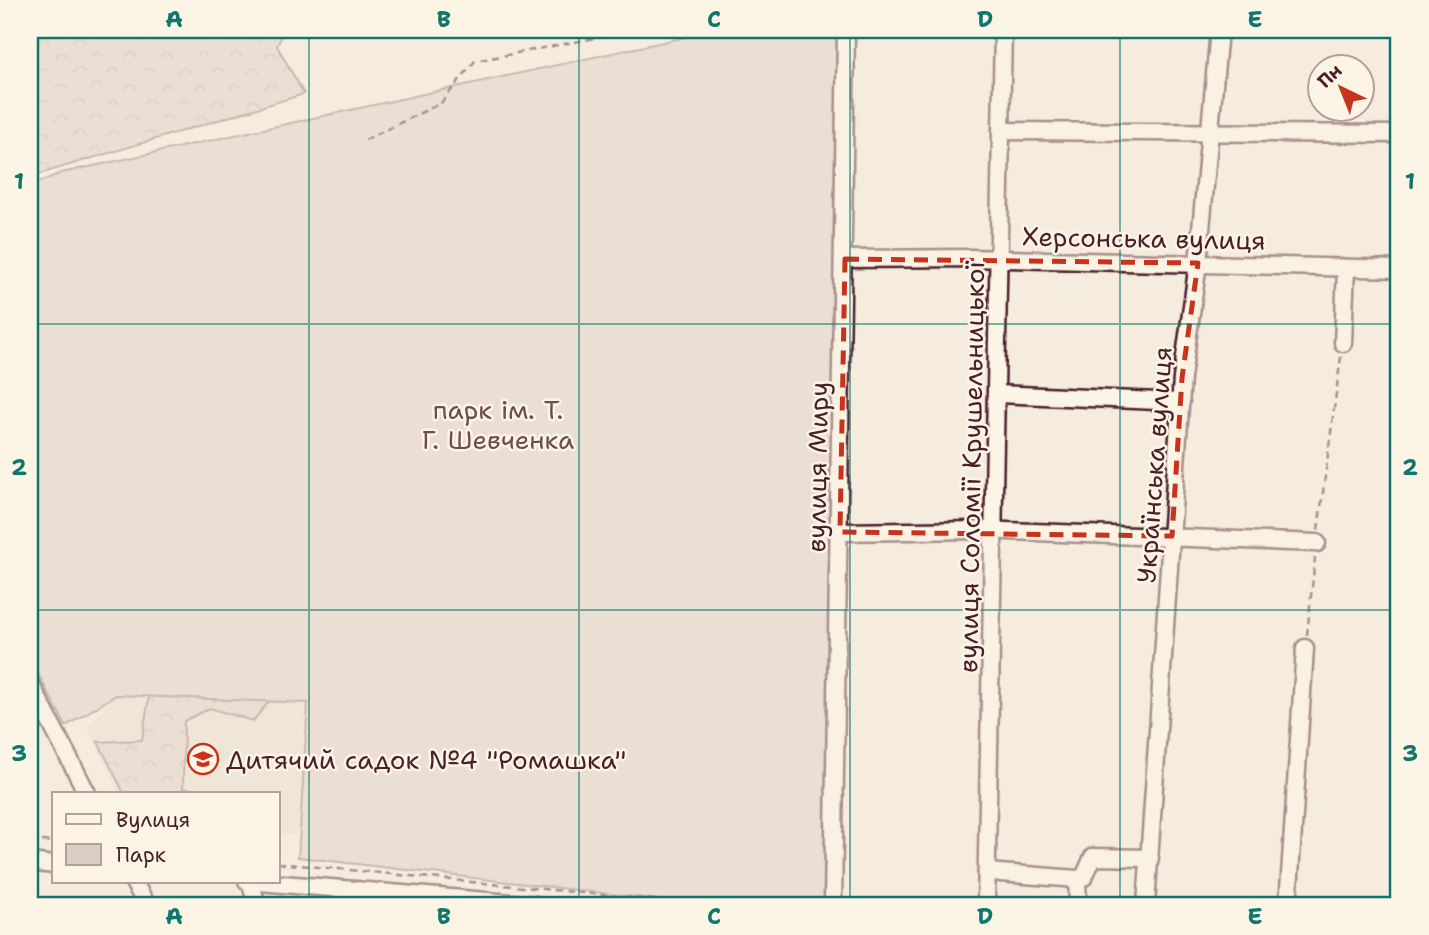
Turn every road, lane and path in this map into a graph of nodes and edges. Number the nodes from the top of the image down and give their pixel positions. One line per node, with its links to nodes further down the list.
1 (637, 30): 8 (path)
2 (846, 30): 9 (street, вулиця Миру)
3 (1003, 30): 5 (street, вулиця Соломії Крушельницької)
4 (1219, 30): 6 (street, Українська вулиця)
5 (1001, 131): 6 (street); 10 (street, вулиця Соломії Крушельницької)
6 (1210, 131): 7 (street); 11 (street, Українська вулиця)
7 (1399, 134)
8 (365, 140)
9 (845, 259): 10 (street, Херсонська вулиця); 17 (street, вулиця Миру)
10 (999, 259): 11 (street, Херсонська вулиця); 15 (street, вулиця Соломії Крушельницької)
11 (1198, 263): 12 (street, Херсонська вулиця); 16 (street, Українська вулиця)
12 (1346, 268): 13 (street, Херсонська вулиця); 14 (street)
13 (1399, 269)
14 (1343, 343): 20 (path)
15 (997, 394): 16 (street); 18 (street, вулиця Соломії Крушельницької)
16 (1181, 402): 19 (street, Українська вулиця)
17 (840, 532): 18 (street); 39 (street, вулиця Миру)
18 (995, 532): 19 (street); 30 (street, вулиця Соломії Крушельницької)
19 (1172, 536): 20 (street); 26 (street, Українська вулиця)
20 (1317, 543): 21 (path)
21 (1306, 648): 43 (street)
22 (30, 683): 23 (street)
23 (86, 792)
24 (30, 839): 25 (path)
25 (52, 842)
26 (1150, 858): 31 (street); 42 (street, Українська вулиця)
27 (30, 862): 29 (street)
28 (280, 863): 38 (path)
29 (52, 865)
30 (987, 872): 31 (street); 40 (street, вулиця Соломії Крушельницької)
31 (1077, 879): 41 (street)
32 (135, 883): 35 (street)
33 (249, 883): 36 (street)
34 (271, 883): 37 (street)
35 (147, 905)
36 (257, 905)
37 (529, 905)
38 (706, 905)
39 (833, 905)
40 (986, 905)
41 (1078, 905)
42 (1146, 905)
43 (1288, 905)

